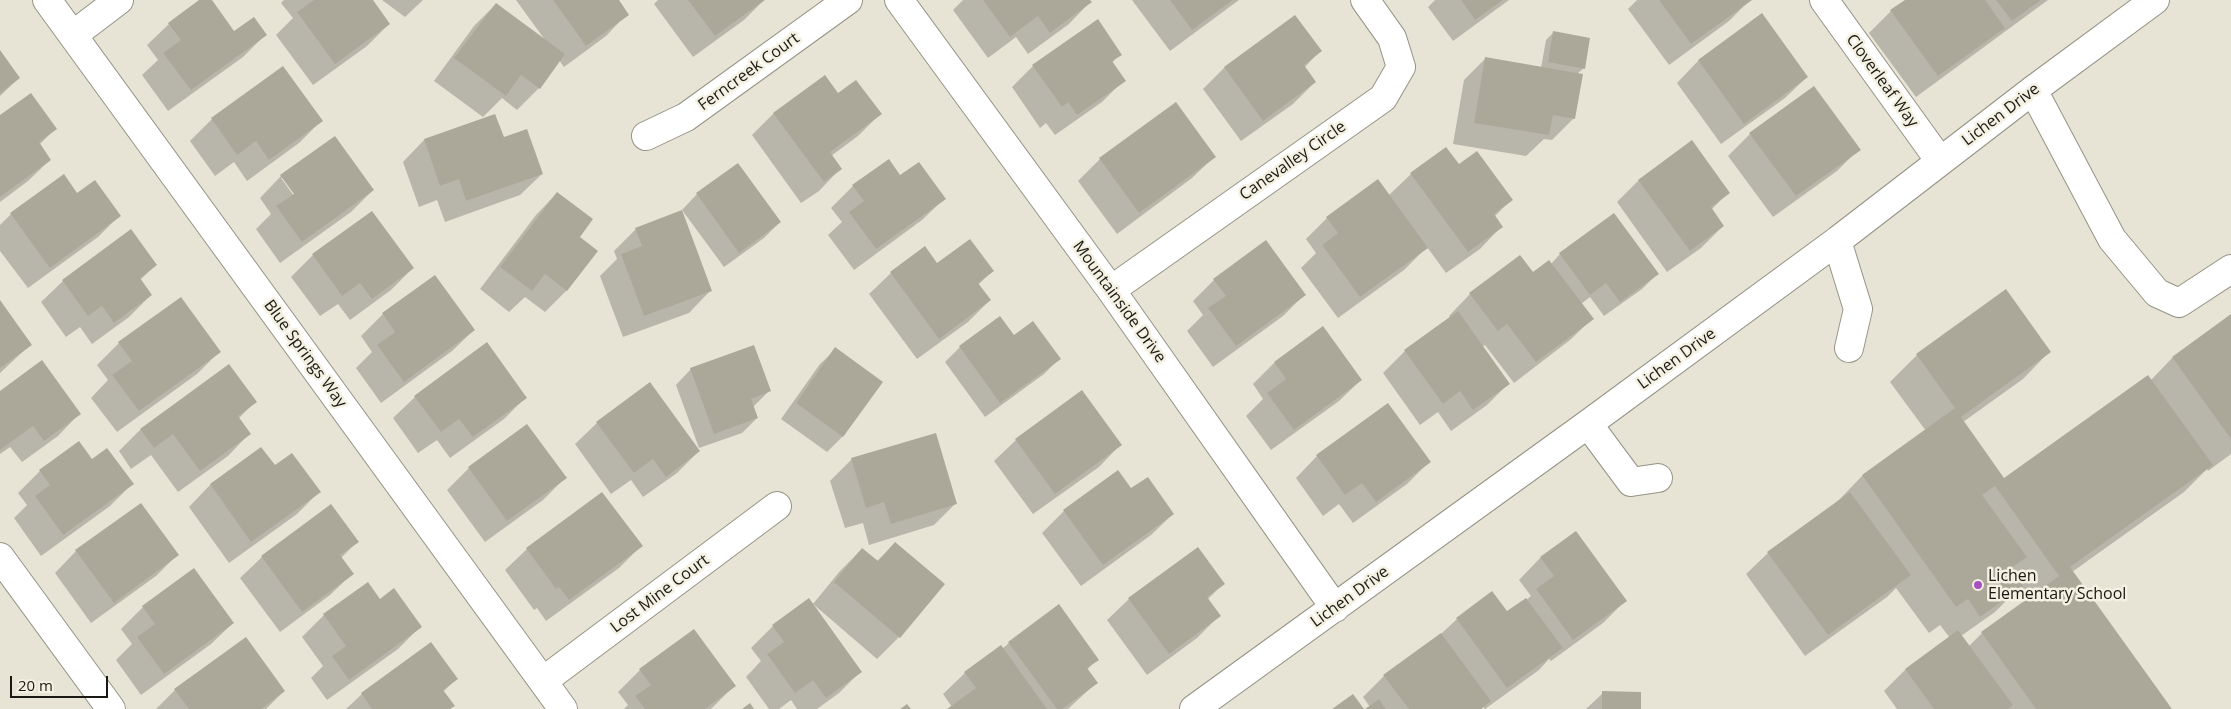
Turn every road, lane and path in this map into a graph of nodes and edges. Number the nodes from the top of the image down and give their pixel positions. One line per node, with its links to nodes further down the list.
1 (47, 0): 8 (street, Blue Springs Way)
2 (119, 0): 8 (street)
3 (848, 0): 10 (street, Ferncreek Court)
4 (899, 0): 14 (street, Mountainside Drive)
5 (1364, 0): 14 (street, Canevalley Circle)
6 (1824, 0): 11 (street, Cloverleaf Way)
7 (2155, 0): 9 (street, Lichen Drive)
8 (73, 35): 21 (street, Blue Springs Way)
9 (2033, 90): 11 (street, Lichen Drive); 13 (street)
10 (646, 136)
11 (1940, 161): 12 (street, Lichen Drive)
12 (1837, 241): 15 (street); 16 (street, Lichen Drive)
13 (2231, 269)
14 (1111, 290): 20 (street, Mountainside Drive)
15 (1850, 348)
16 (1588, 424): 17 (street); 20 (street, Lichen Drive)
17 (1658, 478)
18 (776, 506): 21 (street, Lost Mine Court)
19 (0, 557): 22 (street)
20 (1335, 608): 24 (street, Lichen Drive)
21 (543, 681): 23 (street, Blue Springs Way)
22 (111, 709)
23 (563, 709)
24 (1194, 709)

